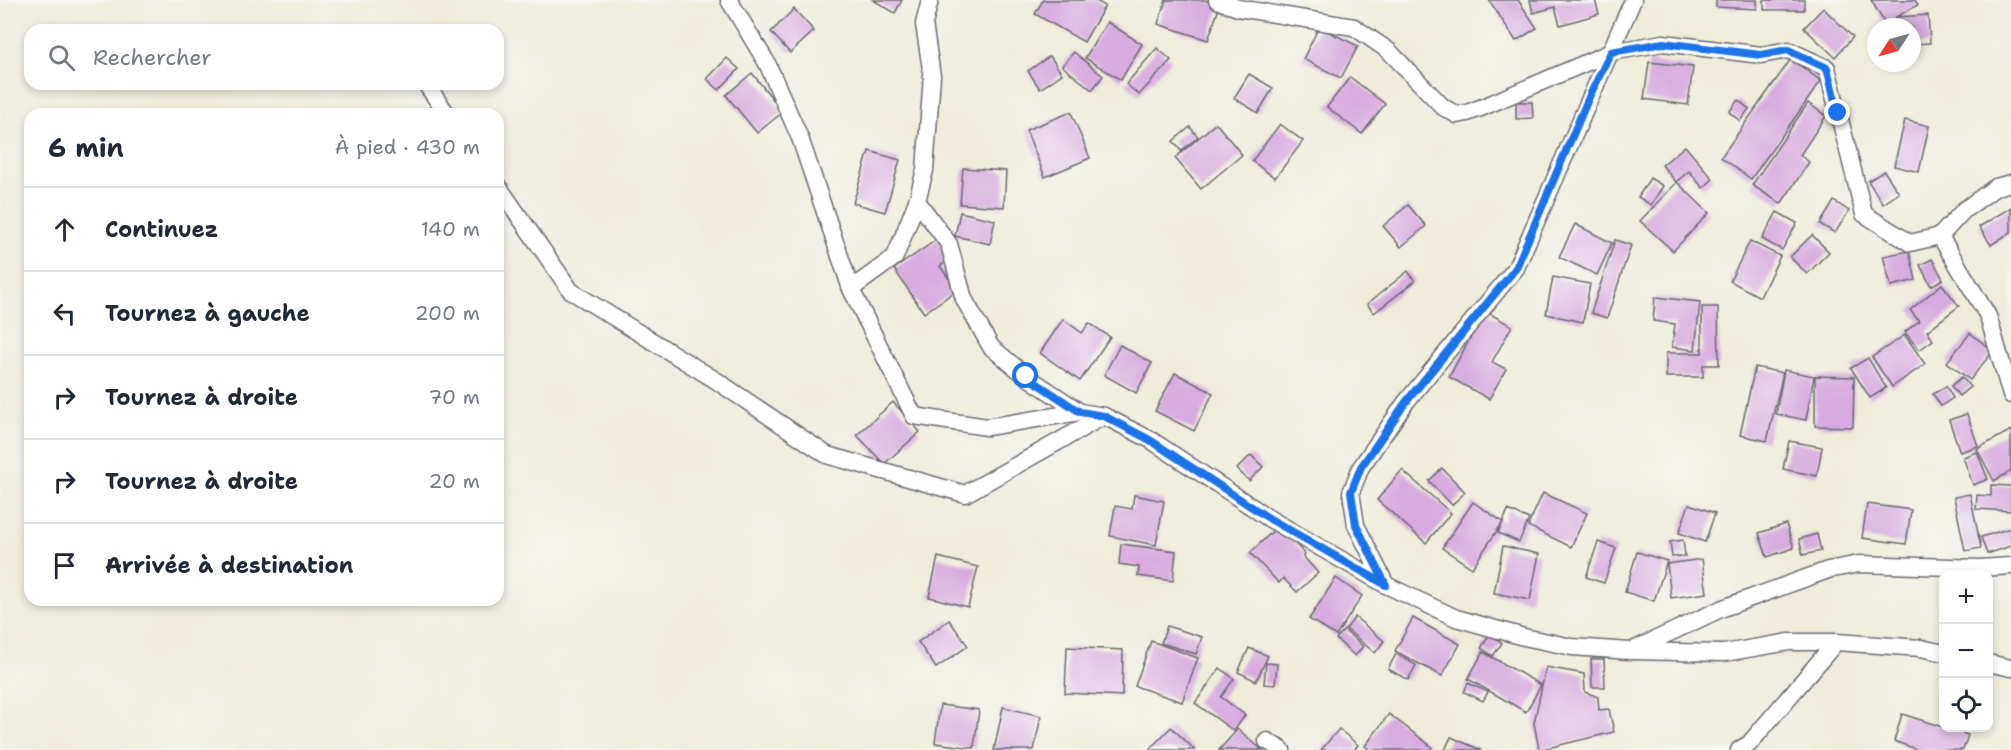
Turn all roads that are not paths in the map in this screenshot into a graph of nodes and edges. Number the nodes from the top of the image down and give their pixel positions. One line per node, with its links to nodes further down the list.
1 (729, 0): 12 (street)
2 (930, 0): 10 (street)
3 (1217, 0): 5 (street)
4 (1633, 0): 5 (street)
5 (1611, 52): 11 (street); 17 (street)
6 (430, 90): 7 (street)
7 (443, 108)
8 (2011, 183): 11 (street)
9 (504, 195): 15 (street)
10 (917, 201): 12 (street); 14 (street)
11 (1940, 236): 13 (street)
12 (850, 289): 14 (street)
13 (2011, 395)
14 (1080, 412): 15 (street)
15 (1104, 416): 17 (street)
16 (2011, 566): 19 (street)
17 (1386, 585): 19 (street)
18 (1836, 642): 19 (street); 20 (street); 25 (street)
19 (1630, 651)
20 (1939, 652)
21 (1993, 664): 22 (street)
22 (2011, 668)
23 (1267, 741): 24 (street)
24 (1282, 750)
25 (1739, 750)

